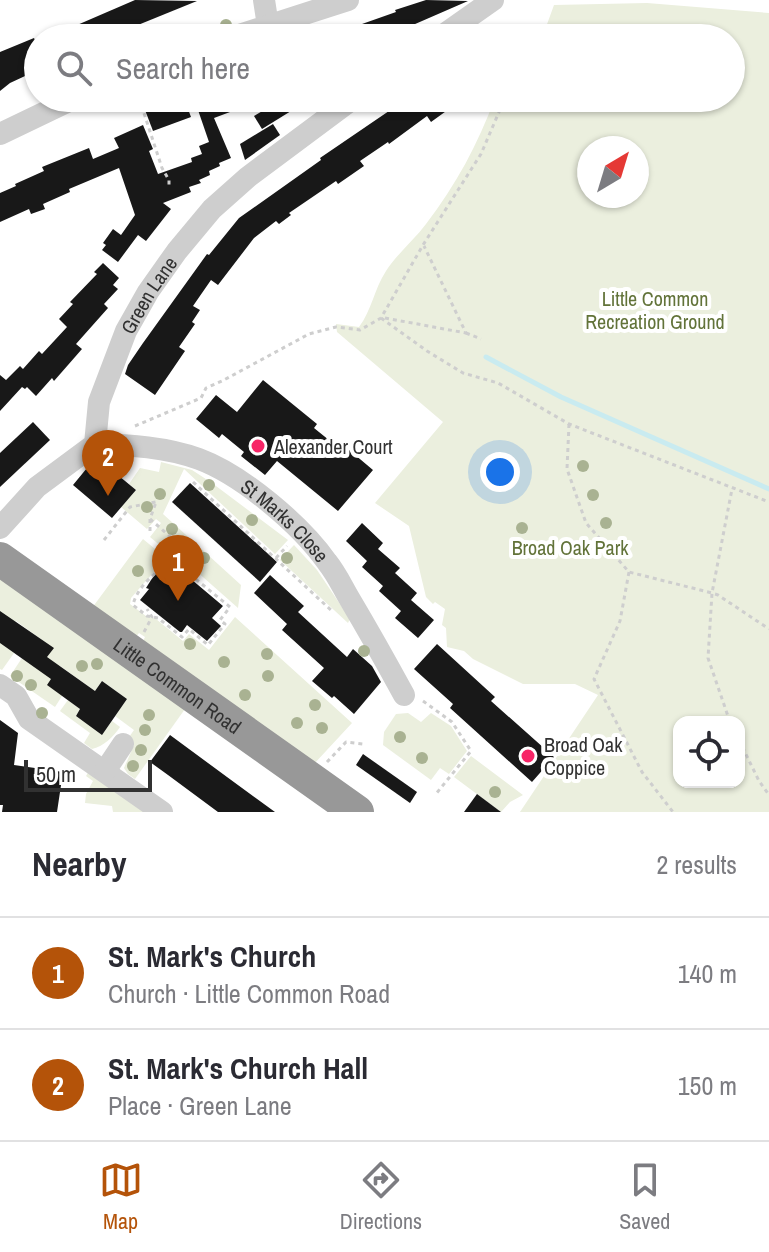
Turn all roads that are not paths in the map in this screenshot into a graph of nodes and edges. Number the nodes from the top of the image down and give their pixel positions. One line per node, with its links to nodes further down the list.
1 (264, 0): 4 (street)
2 (348, 0): 5 (street)
3 (493, 0): 6 (street)
4 (268, 24)
5 (274, 24)
6 (459, 24)
7 (46, 112): 9 (street)
8 (335, 112): 10 (street, Green Lane)
9 (0, 134)
10 (95, 444): 11 (street); 14 (street, St Marks Close)
11 (0, 528)
12 (0, 559): 18 (highway, Little Common Road)
13 (0, 685): 16 (street)
14 (404, 695)
15 (123, 744): 16 (street)
16 (105, 771): 17 (street)
17 (162, 812)
18 (357, 812)

